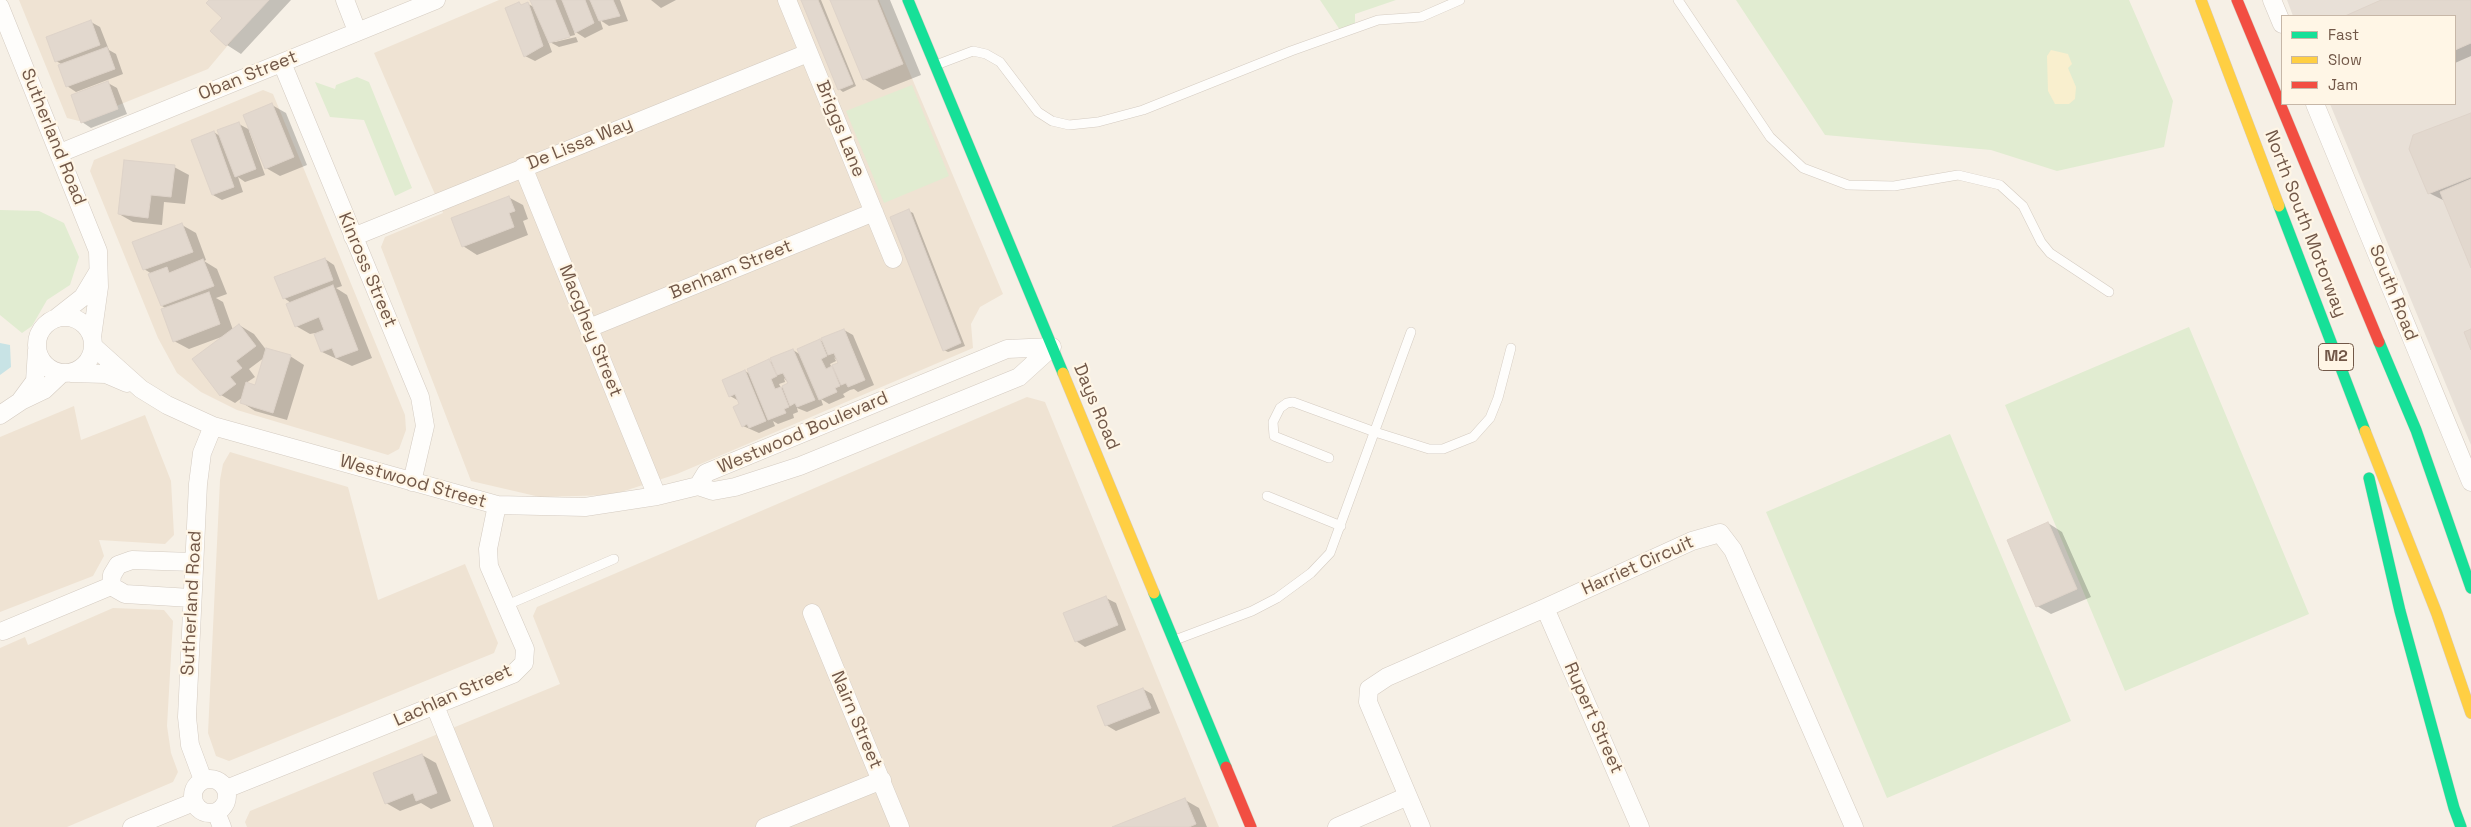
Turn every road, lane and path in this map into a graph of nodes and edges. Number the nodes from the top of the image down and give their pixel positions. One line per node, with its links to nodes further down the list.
1 (345, 0): 12 (street)
2 (436, 0): 12 (street, Oban Street)
3 (787, 0): 13 (street, Briggs Lane)
4 (908, 0): 15 (main road, Days Road)
5 (1460, 0): 15 (lane)
6 (1678, 0): 23 (lane)
7 (2201, 0): 33 (main road, North South Motorway / M2)
8 (2237, 0): 39 (main road, North South Motorway / M2)
9 (2272, 0): 11 (street)
10 (0, 7): 17 (street, Sutherland Road)
11 (2281, 22)
12 (358, 31): 14 (street, Oban Street)
13 (808, 52): 18 (street, De Lissa Way); 19 (street, Briggs Lane)
14 (282, 63): 17 (street, Oban Street); 20 (street, Kinross Street)
15 (935, 66): 28 (main road, Days Road)
16 (2315, 105): 43 (street, South Road)
17 (60, 153): 22 (street, Sutherland Road)
18 (524, 167): 20 (street, De Lissa Way); 25 (street, Macghey Street)
19 (874, 212): 21 (street, Briggs Lane); 25 (street, Benham Street)
20 (353, 237): 42 (street, Kinross Street)
21 (893, 259)
22 (99, 269): 24 (street); 27 (street, Sutherland Road)
23 (2109, 292)
24 (55, 319): 27 (street); 30 (street)
25 (589, 328): 45 (street, Macghey Street)
26 (1411, 332): 40 (lane)
27 (92, 341): 32 (street); 34 (street, Westwood Street)
28 (1052, 347): 31 (street, Westwood Boulevard); 35 (street, Westwood Boulevard); 59 (main road, Days Road)
29 (1511, 348): 40 (lane)
30 (37, 350): 32 (street); 36 (street)
31 (960, 368): 35 (street); 44 (street, Westwood Boulevard)
32 (66, 373): 34 (street, Westwood Street); 36 (street)
33 (2348, 388): 61 (main road, North South Motorway / M2); 77 (main road, M2)
34 (141, 389): 38 (street, Westwood Street)
35 (969, 397): 44 (street, Westwood Boulevard)
36 (21, 401): 37 (street)
37 (0, 415)
38 (213, 426): 42 (street, Westwood Street); 51 (street, Sutherland Road)
39 (2416, 430): 49 (main road); 53 (main road, North South Motorway / M2)
40 (1375, 432): 41 (lane); 48 (lane)
41 (1329, 458)
42 (412, 482): 47 (street, Westwood Street)
43 (2471, 482)
44 (698, 486): 45 (street, Westwood Street)
45 (657, 496): 47 (street, Westwood Street)
46 (1267, 496): 48 (lane)
47 (497, 505): 55 (street, Lachlan Street)
48 (1341, 526): 59 (lane)
49 (2467, 541)
50 (614, 559): 55 (lane)
51 (193, 562): 52 (street); 54 (street, Sutherland Road)
52 (111, 586): 54 (street); 58 (street)
53 (2471, 588)
54 (191, 598): 62 (street, Sutherland Road)
55 (507, 605): 60 (street, Lachlan Street)
56 (1545, 608): 65 (street, Harriet Circuit); 75 (street, Rupert Street); 76 (street, Harriet Circuit)
57 (812, 613): 63 (street, Nairn Street)
58 (3, 631)
59 (1175, 640): 72 (main road, Days Road)
60 (434, 706): 64 (street, Lachlan Street); 69 (street)
61 (2471, 713)
62 (203, 780): 64 (street); 66 (street)
63 (882, 780): 70 (street); 71 (street, Nairn Street)
64 (226, 790): 67 (street)
65 (1408, 796): 73 (street); 74 (street, Harriet Circuit)
66 (194, 802): 67 (street); 68 (street)
67 (219, 820)
68 (132, 827)
69 (484, 827)
70 (765, 827)
71 (900, 827)
72 (1251, 827)
73 (1337, 827)
74 (1421, 827)
75 (1640, 827)
76 (1854, 827)
77 (2461, 827)

